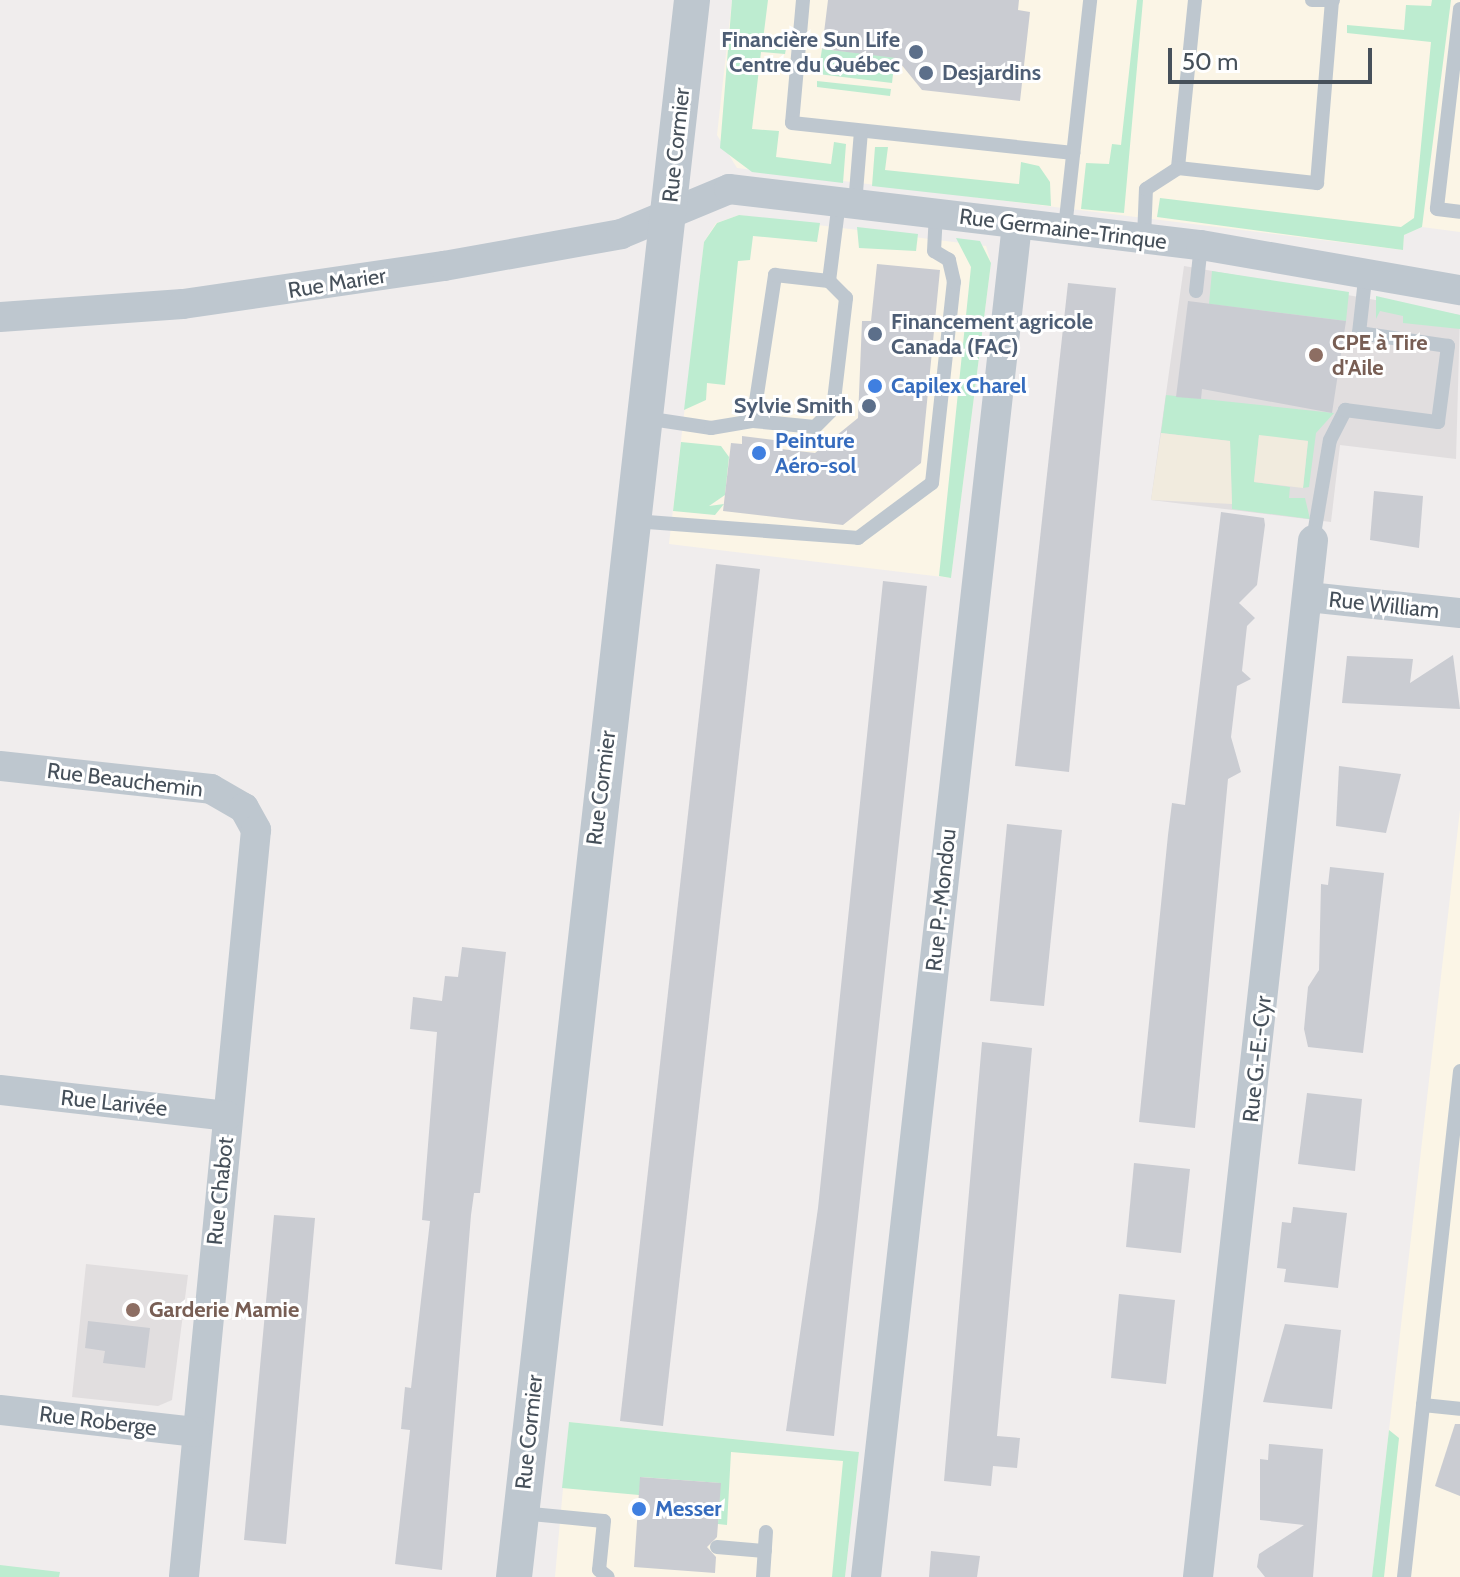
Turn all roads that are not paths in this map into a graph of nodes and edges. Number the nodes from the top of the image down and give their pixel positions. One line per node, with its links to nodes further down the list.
1 (692, 0): 13 (street, Rue Cormier)
2 (803, 0): 8 (lane)
3 (1090, 0): 9 (lane)
4 (1195, 0): 10 (lane)
5 (1312, 0): 6 (lane)
6 (1333, 1): 10 (lane)
7 (1460, 9): 12 (lane)
8 (861, 131): 9 (lane); 11 (lane)
9 (1073, 153): 16 (lane)
10 (1178, 168): 17 (lane)
11 (847, 203): 13 (street, Rue Germaine-Trinque); 14 (street, Rue Germaine-Trinque); 20 (lane)
12 (1460, 212)
13 (668, 214): 23 (street, Rue Marier); 24 (street, Rue Cormier)
14 (936, 214): 15 (street, Rue Germaine-Trinque); 26 (lane)
15 (1017, 224): 16 (street, Rue Germaine-Trinque); 47 (street, Rue P.-Mondou)
16 (1065, 228): 17 (street, Rue Germaine-Trinque)
17 (1144, 238): 18 (street, Rue Germaine-Trinque)
18 (1201, 245): 19 (street, Rue Germaine-Trinque); 22 (lane)
19 (1366, 269): 21 (street, Rue Germaine-Trinque); 27 (lane)
20 (829, 281): 25 (lane); 25 (lane)
21 (1460, 290)
22 (1196, 291)
23 (0, 317)
24 (644, 417): 25 (lane); 26 (street, Rue Cormier)
25 (753, 421)
26 (632, 521): 39 (street, Rue Cormier)
27 (1313, 540): 28 (street, Rue G.-E.-Cyr)
28 (1308, 597): 29 (street, Rue William); 48 (street, Rue G.-E.-Cyr)
29 (1460, 613)
30 (0, 766): 31 (street, Rue Beauchemin)
31 (244, 808): 34 (street, Rue Chabot)
32 (1460, 1071): 35 (lane)
33 (0, 1090): 34 (street, Rue Larivée)
34 (227, 1116): 38 (street, Rue Chabot)
35 (1423, 1405): 36 (lane); 49 (lane)
36 (1460, 1409)
37 (0, 1410): 38 (street, Rue Roberge)
38 (195, 1432): 43 (street, Rue Chabot)
39 (520, 1513): 44 (street, Rue Cormier); 45 (lane)
40 (766, 1532): 42 (lane)
41 (717, 1547): 42 (lane)
42 (765, 1551): 46 (lane)
43 (184, 1577)
44 (514, 1577)
45 (608, 1577)
46 (763, 1577)
47 (866, 1577)
48 (1198, 1577)
49 (1404, 1577)

